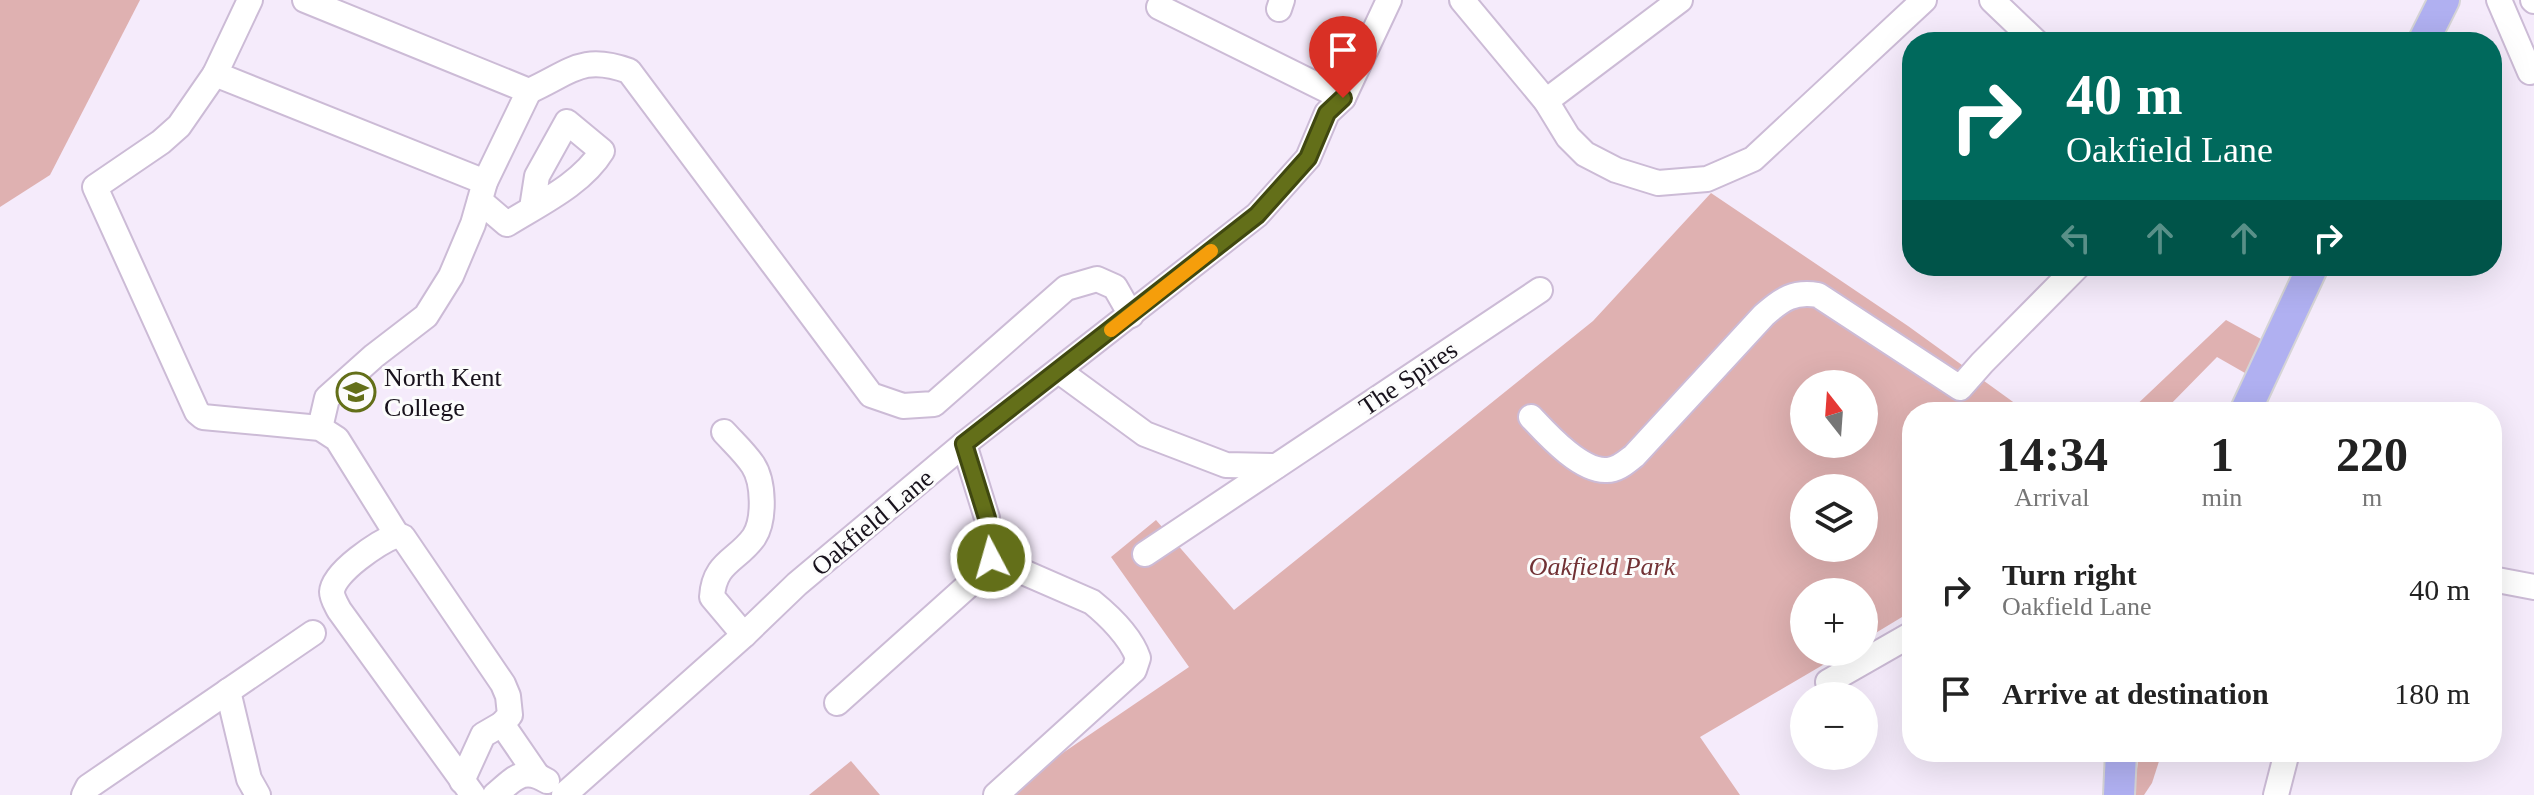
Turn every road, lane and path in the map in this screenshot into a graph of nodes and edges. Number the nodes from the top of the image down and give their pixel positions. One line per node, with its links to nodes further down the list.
1 (250, 0): 14 (street)
2 (305, 0): 15 (street)
3 (1389, 0): 16 (street, Oakfield Lane)
4 (1462, 0): 17 (street)
5 (1680, 0): 17 (street)
6 (1924, 0): 17 (street)
7 (1992, 0): 11 (street)
8 (2444, 0): 12 (main road)
9 (2499, 0): 13 (street)
10 (1159, 7): 16 (street)
11 (2026, 32)
12 (2428, 32)
13 (2530, 72)
14 (215, 74): 18 (street); 27 (street)
15 (529, 91): 18 (street); 23 (street)
16 (1343, 98): 23 (street, Oakfield Lane)
17 (1546, 101)
18 (482, 192): 19 (street); 27 (street)
19 (532, 208)
20 (2068, 276): 26 (street)
21 (2308, 276): 25 (main road)
22 (1540, 290): 30 (street, The Spires)
23 (1131, 315): 24 (street, Oakfield Lane)
24 (1059, 371): 29 (street, Oakfield Lane); 30 (street)
25 (2250, 402)
26 (1531, 417)
27 (320, 428): 31 (street)
28 (724, 432): 37 (street)
29 (964, 444): 33 (street); 37 (street, Oakfield Lane)
30 (1276, 466): 32 (street, The Spires)
31 (397, 535): 42 (street); 46 (street)
32 (1145, 554)
33 (991, 558): 41 (street); 51 (street)
34 (2502, 581): 35 (street)
35 (2534, 587)
36 (313, 633): 40 (street)
37 (744, 635): 47 (street, Oakfield Lane)
38 (1902, 640): 39 (street)
39 (1828, 682)
40 (228, 691): 48 (street); 49 (street)
41 (837, 703)
42 (502, 724): 45 (street); 46 (street)
43 (2121, 762): 52 (main road)
44 (2284, 762): 53 (street)
45 (537, 775): 47 (street); 50 (street)
46 (468, 788)
47 (565, 794)
48 (84, 795)
49 (258, 795)
50 (495, 795)
51 (996, 795)
52 (2119, 795)
53 (2276, 795)

